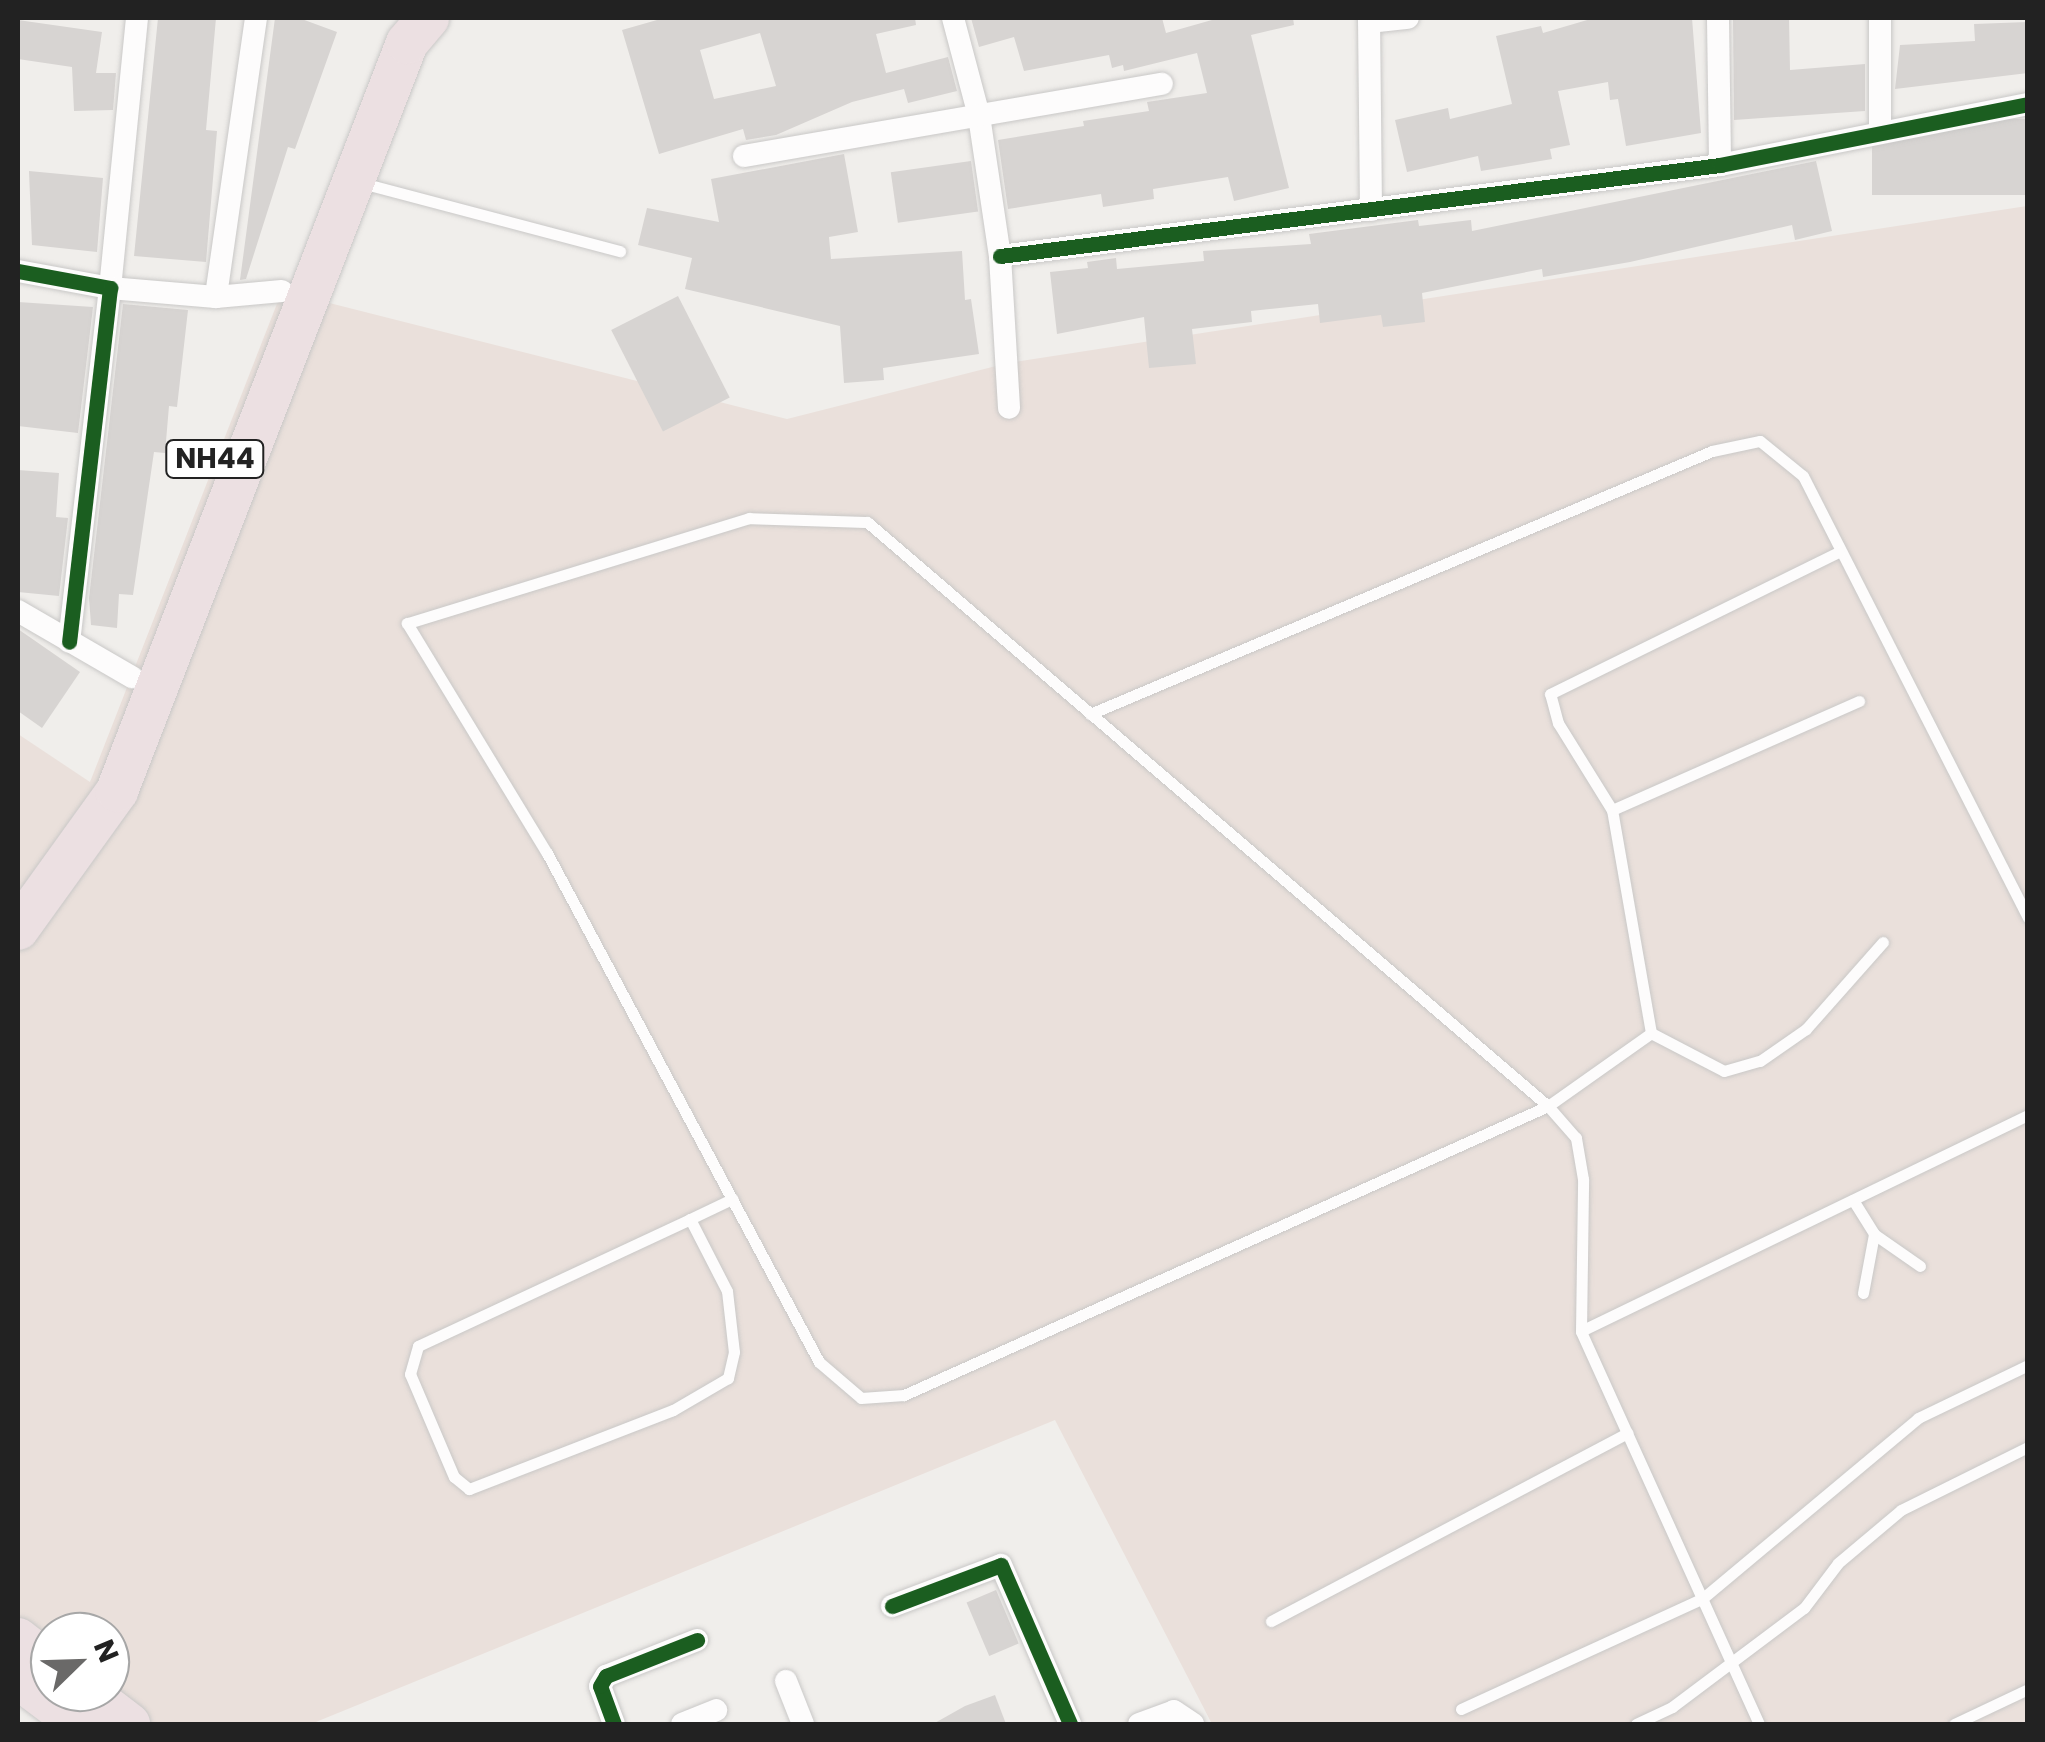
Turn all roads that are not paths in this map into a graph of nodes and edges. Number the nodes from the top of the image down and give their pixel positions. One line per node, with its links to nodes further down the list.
1 (137, 18): 21 (street)
2 (256, 18): 23 (street)
3 (391, 18): 22 (highway, NH44)
4 (428, 18): 16 (highway, NH44)
5 (952, 18): 12 (street)
6 (1408, 18): 9 (street)
7 (1718, 18): 15 (street)
8 (1880, 18): 13 (street)
9 (1369, 20): 17 (street)
10 (1162, 84): 12 (street)
11 (2028, 104): 13 (street)
12 (979, 116): 14 (street); 19 (street)
13 (1880, 129): 15 (street)
14 (744, 156)
15 (1720, 165): 17 (street)
16 (353, 181): 18 (lane); 35 (highway, NH44)
17 (1371, 210): 19 (street)
18 (620, 251)
19 (1000, 256): 24 (street)
20 (18, 271): 21 (street)
21 (110, 288): 23 (street); 27 (street)
22 (282, 291): 23 (street); 28 (highway, NH44)
23 (216, 297)
24 (1009, 408)
25 (1839, 552): 30 (lane); 31 (lane); 33 (lane)
26 (18, 611): 27 (street)
27 (70, 642): 28 (street)
28 (132, 677): 32 (highway, NH44)
29 (1859, 700): 31 (lane)
30 (1090, 714): 38 (lane); 40 (lane)
31 (1612, 810): 37 (lane)
32 (18, 888)
33 (2023, 896): 34 (lane)
34 (2028, 917)
35 (18, 930)
36 (1883, 942): 37 (lane)
37 (1651, 1033): 38 (lane)
38 (1548, 1106): 40 (lane); 46 (lane)
39 (2028, 1115): 41 (lane)
40 (732, 1199): 42 (lane)
41 (1853, 1200): 43 (lane); 46 (lane)
42 (690, 1219): 42 (lane)
43 (1874, 1234): 44 (lane); 45 (lane)
44 (1920, 1266)
45 (1863, 1293)
46 (1581, 1331): 48 (lane)
47 (2028, 1365): 50 (lane)
48 (1628, 1433): 50 (lane); 52 (lane)
49 (2028, 1447): 54 (lane)
50 (1703, 1598): 54 (lane); 58 (lane)
51 (892, 1606): 64 (street)
52 (1271, 1621)
53 (698, 1640): 61 (street)
54 (1727, 1660): 67 (lane); 68 (lane)
55 (18, 1678): 60 (highway)
56 (786, 1681): 63 (street)
57 (2028, 1689): 69 (lane)
58 (1461, 1709)
59 (716, 1710): 62 (street)
60 (79, 1724)
61 (614, 1724)
62 (682, 1724)
63 (803, 1724)
64 (1070, 1724)
65 (1140, 1724): 66 (street)
66 (1194, 1724)
67 (1636, 1724)
68 (1759, 1724)
69 (1954, 1724)

